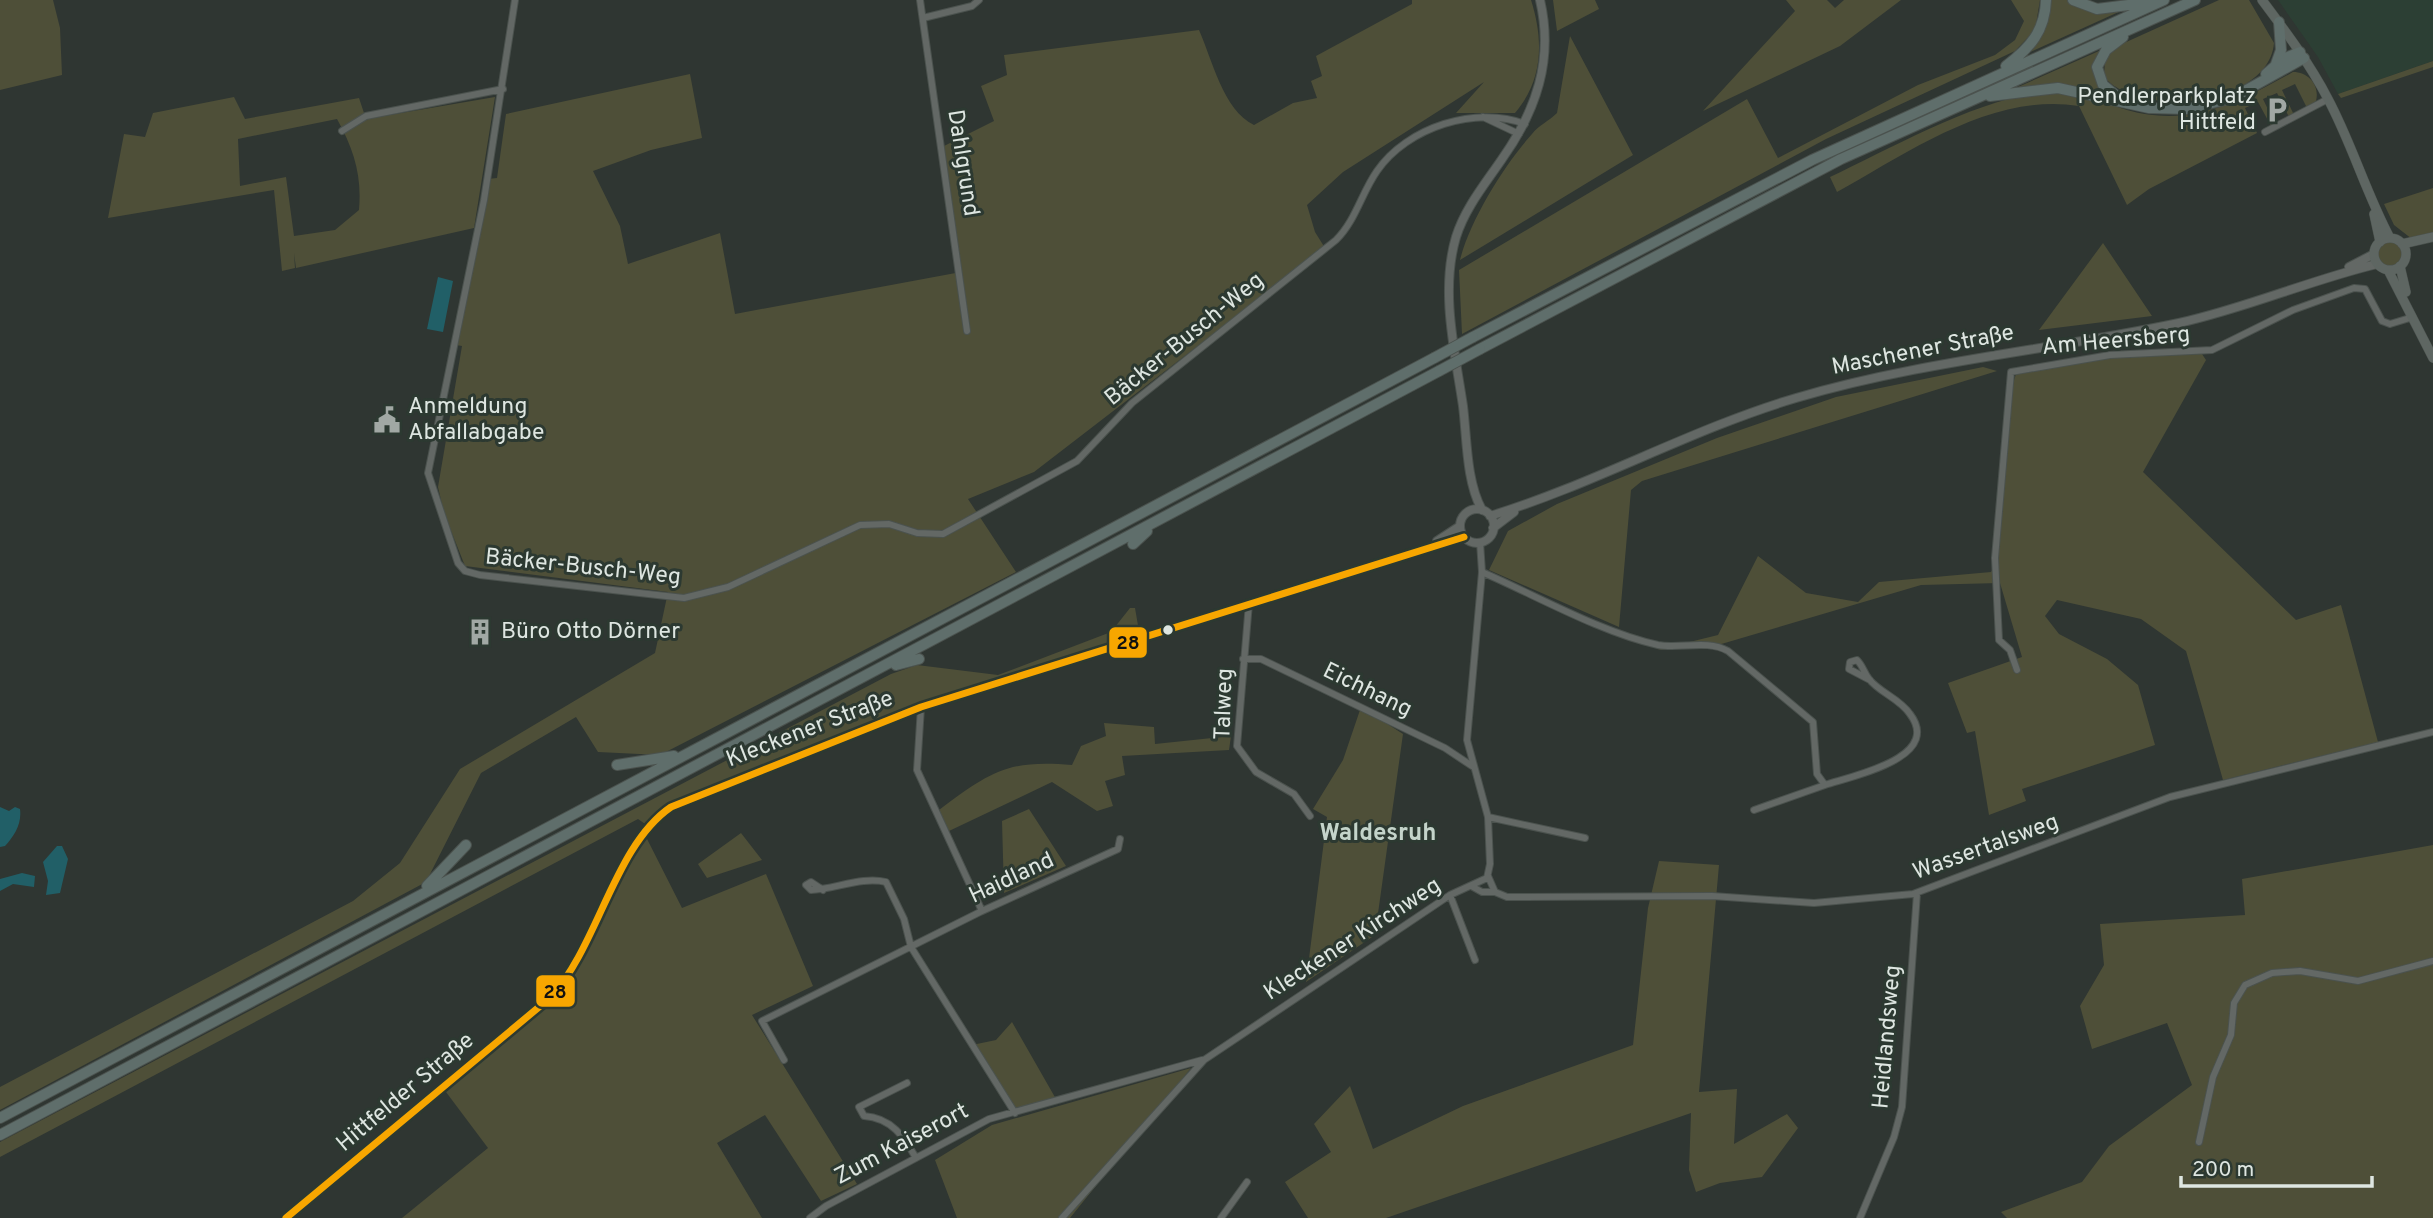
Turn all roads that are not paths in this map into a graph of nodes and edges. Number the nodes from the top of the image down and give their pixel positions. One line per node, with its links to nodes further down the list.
1 (515, 0): 17 (street, Bäcker-Busch-Weg)
2 (920, 0): 10 (street, Dahlgrund)
3 (979, 0): 10 (street)
4 (1540, 0): 22 (street)
5 (2046, 0): 15 (highway)
6 (2073, 0): 9 (highway)
7 (2195, 0): 12 (highway)
8 (2262, 0): 11 (main road)
9 (2163, 1): 15 (highway)
10 (923, 18): 37 (street, Dahlgrund)
11 (2279, 22): 13 (main road); 14 (highway)
12 (2144, 23): 18 (highway); 20 (highway)
13 (2302, 55): 14 (highway); 16 (highway); 19 (main road)
14 (2275, 65): 16 (highway)
15 (1993, 76): 60 (highway, bridge)
16 (2259, 82): 20 (highway)
17 (503, 89): 21 (street, Bäcker-Busch-Weg); 23 (street)
18 (1974, 99): 20 (highway); 44 (highway, bridge)
19 (2328, 99): 24 (street); 26 (main road)
20 (2124, 102)
21 (1481, 116): 22 (street, Bäcker-Busch-Weg); 25 (street)
22 (1525, 124): 25 (street)
23 (342, 131)
24 (2265, 132)
25 (1519, 134): 39 (street)
26 (2373, 206): 27 (main road); 29 (main road)
27 (2390, 238): 29 (main road); 30 (main road)
28 (2433, 239): 30 (main road); 31 (main road)
29 (2380, 242): 32 (main road)
30 (2402, 244): 31 (main road)
31 (2406, 255): 33 (main road)
32 (2375, 259): 34 (main road); 40 (street, Maschener Straße)
33 (2400, 266): 34 (main road); 35 (main road)
34 (2388, 270): 35 (main road)
35 (2408, 304): 36 (main road)
36 (2413, 317): 38 (main road); 56 (street, Am Heersberg)
37 (967, 331)
38 (2433, 358)
39 (1473, 482): 41 (street); 42 (street)
40 (1525, 505): 43 (street, Maschener Straße); 46 (street, Maschener Straße)
41 (1470, 510): 42 (street); 45 (street)
42 (1482, 510): 43 (street)
43 (1490, 516): 46 (street)
44 (1159, 520): 49 (highway); 55 (highway)
45 (1460, 526): 47 (street); 50 (street, Kleckener Straße)
46 (1493, 528): 48 (street)
47 (1464, 537): 48 (street); 50 (street, Kleckener Straße)
48 (1480, 542): 51 (street)
49 (1133, 544)
50 (1423, 550): 52 (street, Kleckener Straße)
51 (1482, 572): 62 (street); 63 (street)
52 (1249, 603): 54 (street, Talweg); 58 (street, Kleckener Straße)
53 (919, 659): 55 (highway)
54 (1243, 659): 62 (street, Eichhang); 65 (street, Talweg)
55 (877, 670): 87 (highway)
56 (2017, 670)
57 (1870, 680): 63 (street)
58 (921, 707): 77 (street); 81 (street, Kleckener Straße)
59 (2433, 732): 74 (street, Wassertalsweg)
60 (699, 747): 61 (highway); 76 (highway)
61 (617, 765)
62 (1472, 766): 66 (street)
63 (1825, 785): 64 (street)
64 (1754, 810)
65 (1310, 816)
66 (1488, 817): 67 (street); 70 (street)
67 (1585, 838)
68 (1120, 839): 77 (street, Haidland)
69 (466, 845): 76 (highway)
70 (1488, 876): 71 (street, Kleckener Kirchweg); 73 (street)
71 (1473, 887): 73 (street, Wassertalsweg); 75 (street, Kleckener Kirchweg)
72 (823, 890): 78 (street)
73 (1495, 892): 74 (street, Wassertalsweg)
74 (1917, 893): 95 (street, Heidlandsweg)
75 (1450, 895): 79 (street); 83 (street, Kleckener Kirchweg)
76 (405, 903): 86 (highway)
77 (982, 911): 78 (street, Haidland)
78 (911, 947): 82 (street, Haidland); 85 (street)
79 (1475, 960)
80 (2433, 961): 88 (street)
81 (551, 997): 91 (street, Hittfelder Straße)
82 (784, 1060)
83 (1204, 1060): 85 (street, Zum Kaiserort); 93 (street, Kleckener Kirchweg)
84 (907, 1083): 89 (street)
85 (1015, 1113): 89 (street, Zum Kaiserort)
86 (0, 1118)
87 (0, 1135)
88 (2199, 1142)
89 (916, 1158): 92 (street, Zum Kaiserort)
90 (1248, 1182): 94 (street)
91 (286, 1218)
92 (810, 1218)
93 (1062, 1218)
94 (1221, 1218)
95 (1860, 1218)

